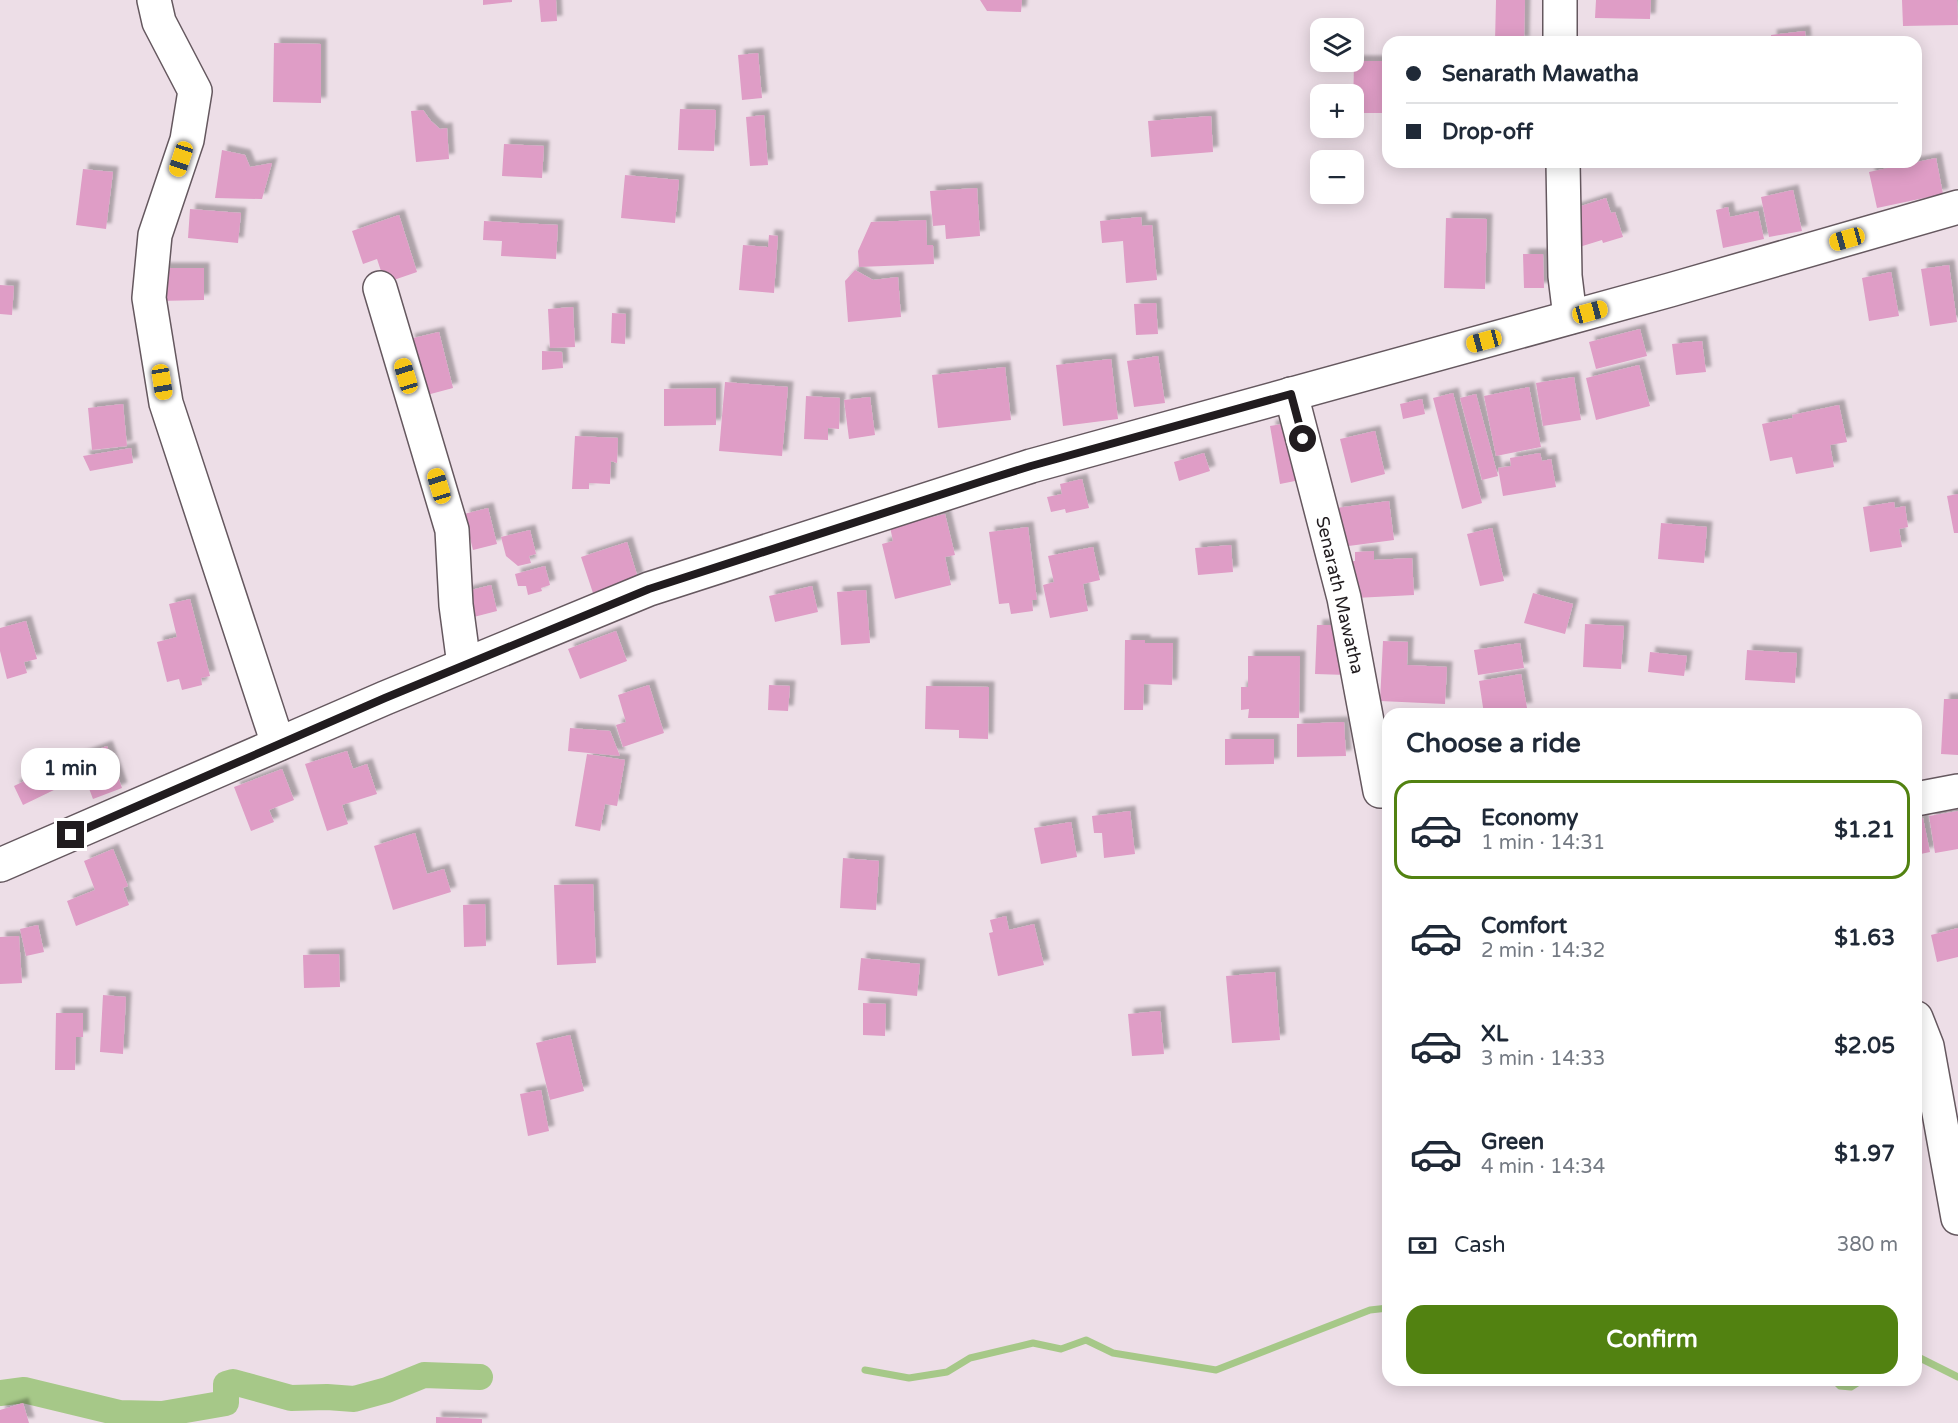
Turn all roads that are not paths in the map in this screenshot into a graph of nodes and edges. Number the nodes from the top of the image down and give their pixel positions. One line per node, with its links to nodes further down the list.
1 (154, 0): 10 (main road)
2 (1560, 0): 3 (main road)
3 (1560, 36)
4 (1563, 168): 7 (main road)
5 (1958, 207): 7 (main road)
6 (380, 288): 9 (main road)
7 (1570, 317): 8 (main road)
8 (1291, 394): 9 (main road); 11 (main road, Senarath Mawatha)
9 (464, 665): 10 (main road)
10 (278, 744): 14 (main road)
11 (1382, 791)
12 (1958, 791): 13 (main road)
13 (1922, 798)
14 (0, 865)
15 (1922, 1033): 16 (main road)
16 (1958, 1218)

